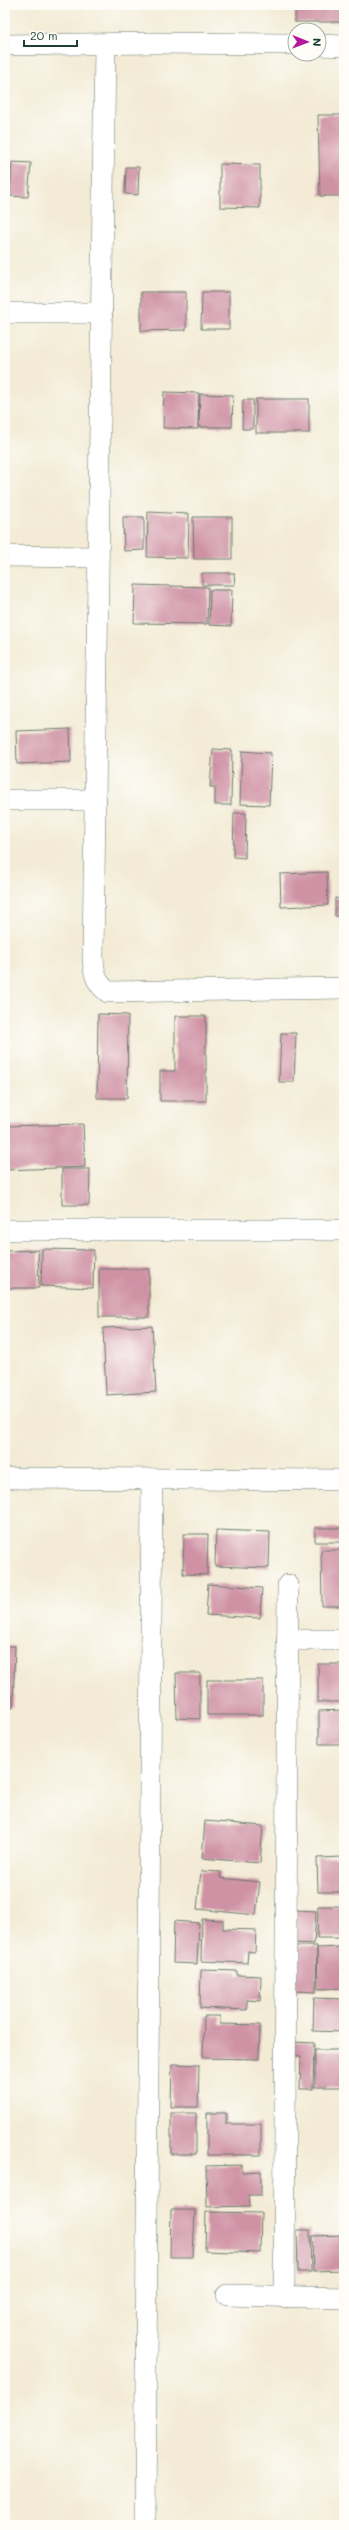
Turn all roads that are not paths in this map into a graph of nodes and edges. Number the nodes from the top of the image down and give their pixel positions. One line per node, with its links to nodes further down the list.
1 (287, 44): 3 (street)
2 (5, 45): 3 (street)
3 (105, 45): 7 (street)
4 (327, 45): 5 (street)
5 (344, 46)
6 (5, 313): 7 (street)
7 (102, 313): 9 (street)
8 (5, 556): 9 (street)
9 (98, 557): 11 (street)
10 (5, 800): 11 (street)
11 (96, 800): 12 (street)
12 (344, 988)
13 (5, 1230): 14 (street)
14 (344, 1230)
15 (5, 1478): 16 (street)
16 (152, 1479): 17 (street); 24 (street)
17 (344, 1480)
18 (288, 1585): 19 (street)
19 (287, 1640): 20 (street); 22 (street)
20 (344, 1640)
21 (227, 2296): 22 (street)
22 (284, 2297): 23 (street)
23 (344, 2298)
24 (145, 2525)

